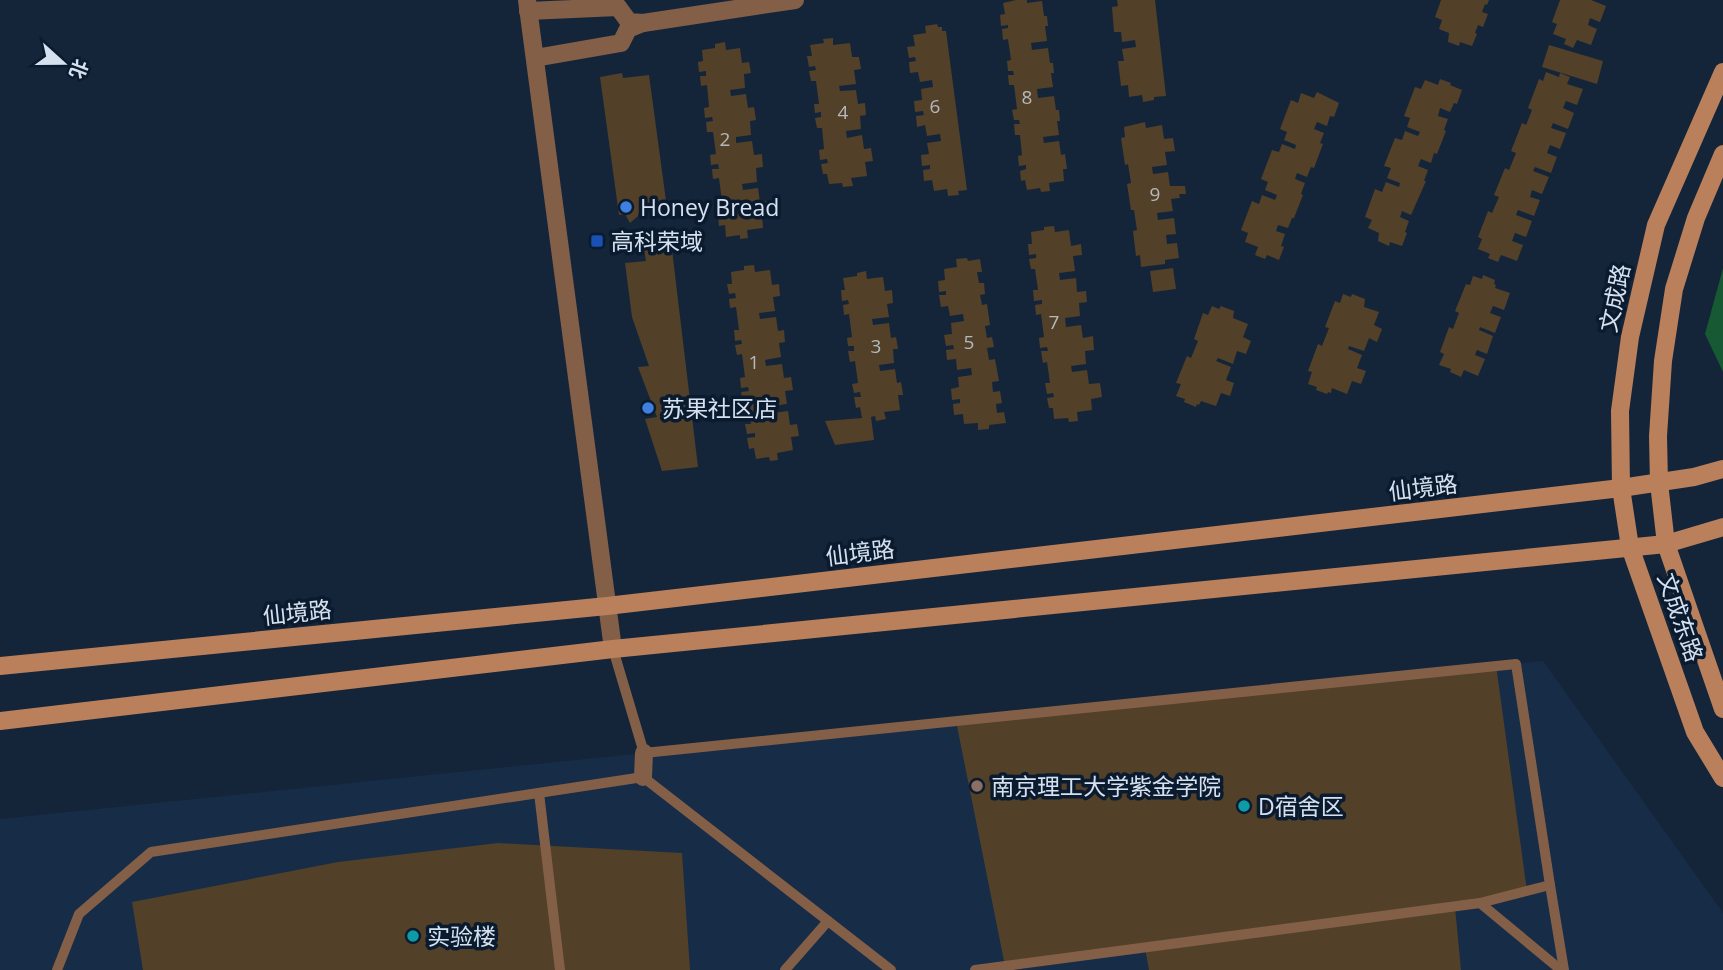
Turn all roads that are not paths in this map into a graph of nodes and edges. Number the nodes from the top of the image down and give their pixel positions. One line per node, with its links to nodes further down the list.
1 (794, 0): 3 (street)
2 (528, 6): 3 (street); 4 (street)
3 (643, 23): 4 (street)
4 (535, 58): 13 (street)
5 (1723, 72): 9 (main road, 文成路)
6 (1723, 154): 8 (main road)
7 (1723, 468): 8 (main road, 仙境路)
8 (1659, 483): 9 (main road, 仙境路); 11 (main road)
9 (1620, 488): 12 (main road, 文成路); 13 (main road, 仙境路)
10 (1723, 527): 11 (main road)
11 (1666, 544): 12 (main road); 16 (main road, 文成东路)
12 (1630, 547): 14 (main road); 20 (main road, 文成东路)
13 (607, 606): 14 (street); 15 (main road, 仙境路)
14 (613, 649): 17 (main road); 18 (lane)
15 (0, 666)
16 (1723, 709)
17 (0, 721)
18 (644, 753): 19 (street); 22 (lane)
19 (643, 777): 21 (lane); 24 (lane)
20 (1723, 778)
21 (538, 793): 25 (lane); 26 (lane)
22 (1550, 885): 23 (lane); 30 (lane)
23 (1480, 904): 29 (lane); 30 (lane)
24 (828, 921): 27 (lane); 28 (lane)
25 (57, 970)
26 (560, 970)
27 (785, 970)
28 (891, 970)
29 (975, 970)
30 (1563, 970)

